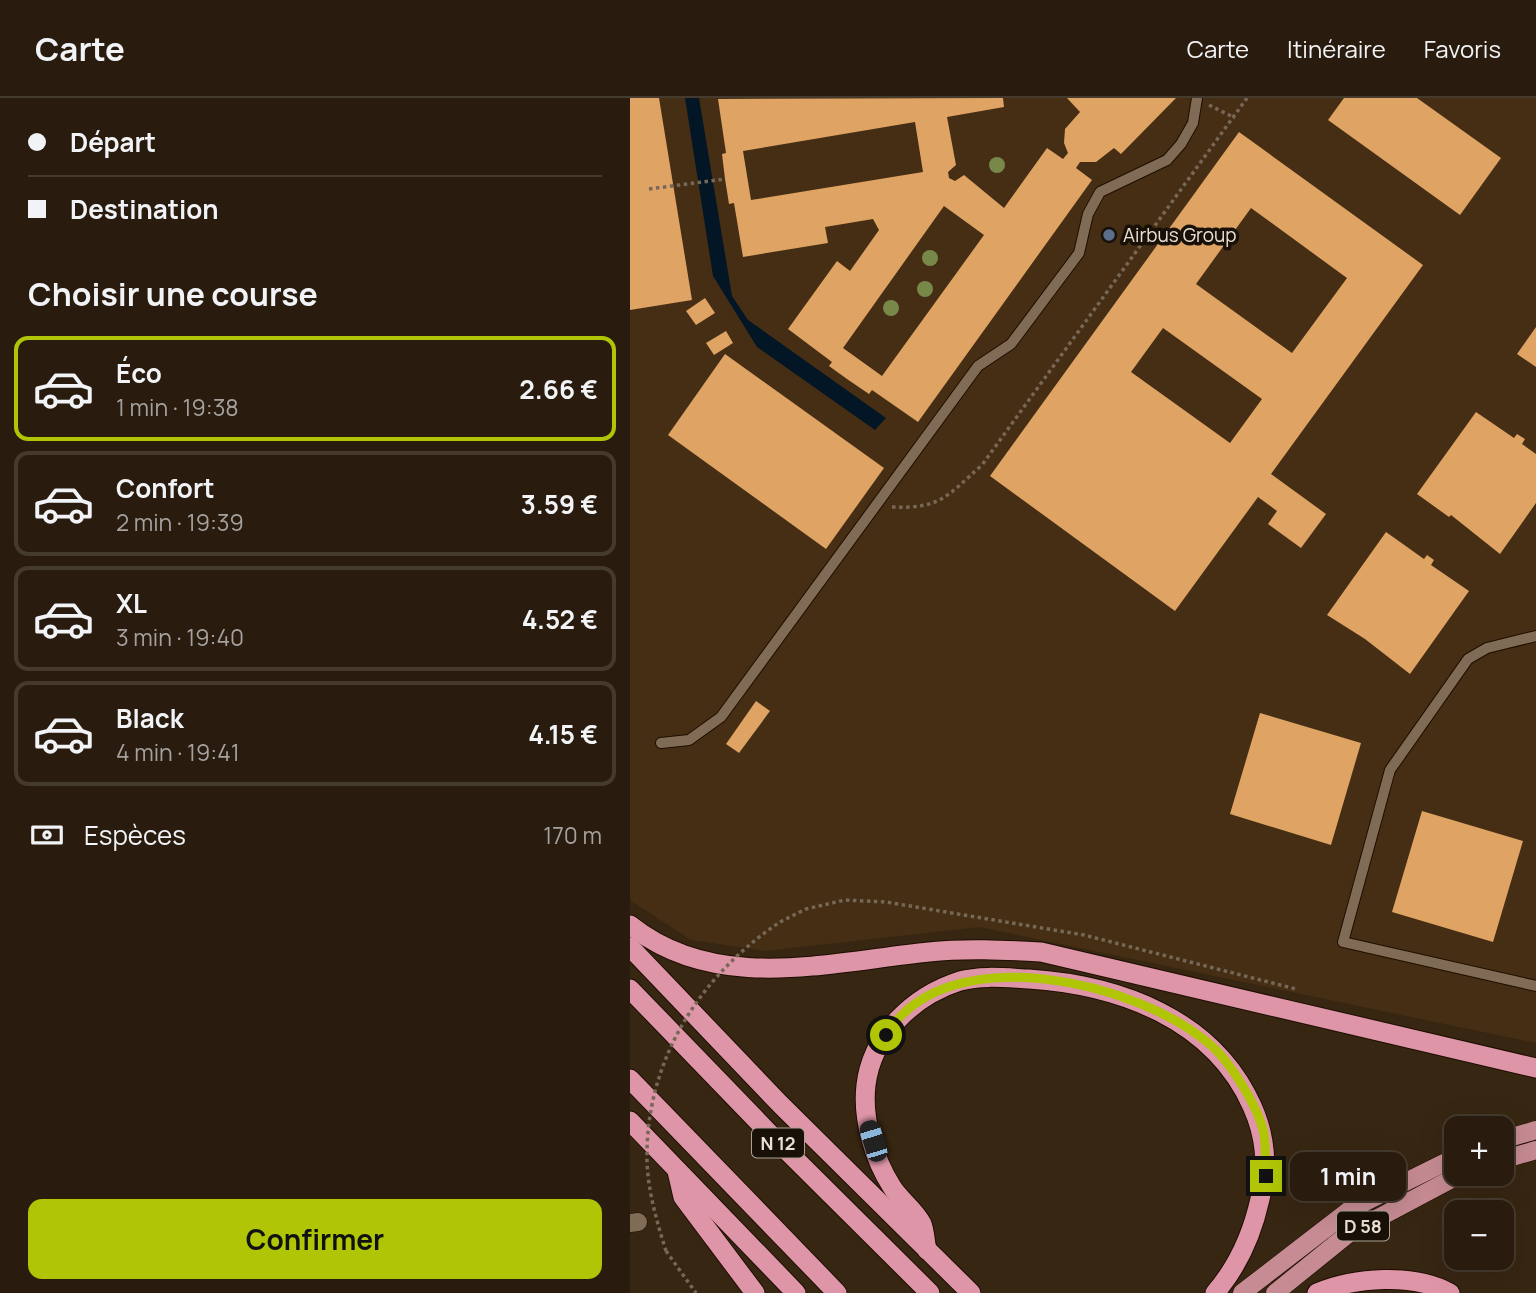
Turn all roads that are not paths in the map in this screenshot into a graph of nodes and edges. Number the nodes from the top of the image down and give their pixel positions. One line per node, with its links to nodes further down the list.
1 (1198, 99): 3 (lane)
2 (1536, 636): 6 (lane)
3 (660, 743)
4 (630, 925): 8 (highway)
5 (630, 947): 18 (highway)
6 (1536, 986)
7 (630, 989): 22 (highway, N 12)
8 (1536, 1068)
9 (630, 1079): 21 (highway)
10 (630, 1121): 16 (highway)
11 (1536, 1130): 12 (main road)
12 (1514, 1136)
13 (1536, 1150): 14 (main road)
14 (1514, 1156)
15 (1444, 1162): 25 (main road, D 58)
16 (677, 1170): 19 (highway); 20 (highway)
17 (1444, 1183): 26 (main road, D 58)
18 (927, 1250): 23 (highway); 24 (highway)
19 (755, 1293)
20 (796, 1293)
21 (837, 1293)
22 (930, 1293)
23 (971, 1293)
24 (1215, 1293)
25 (1242, 1293)
26 (1275, 1293)
27 (1317, 1293): 28 (highway)
28 (1450, 1293)

